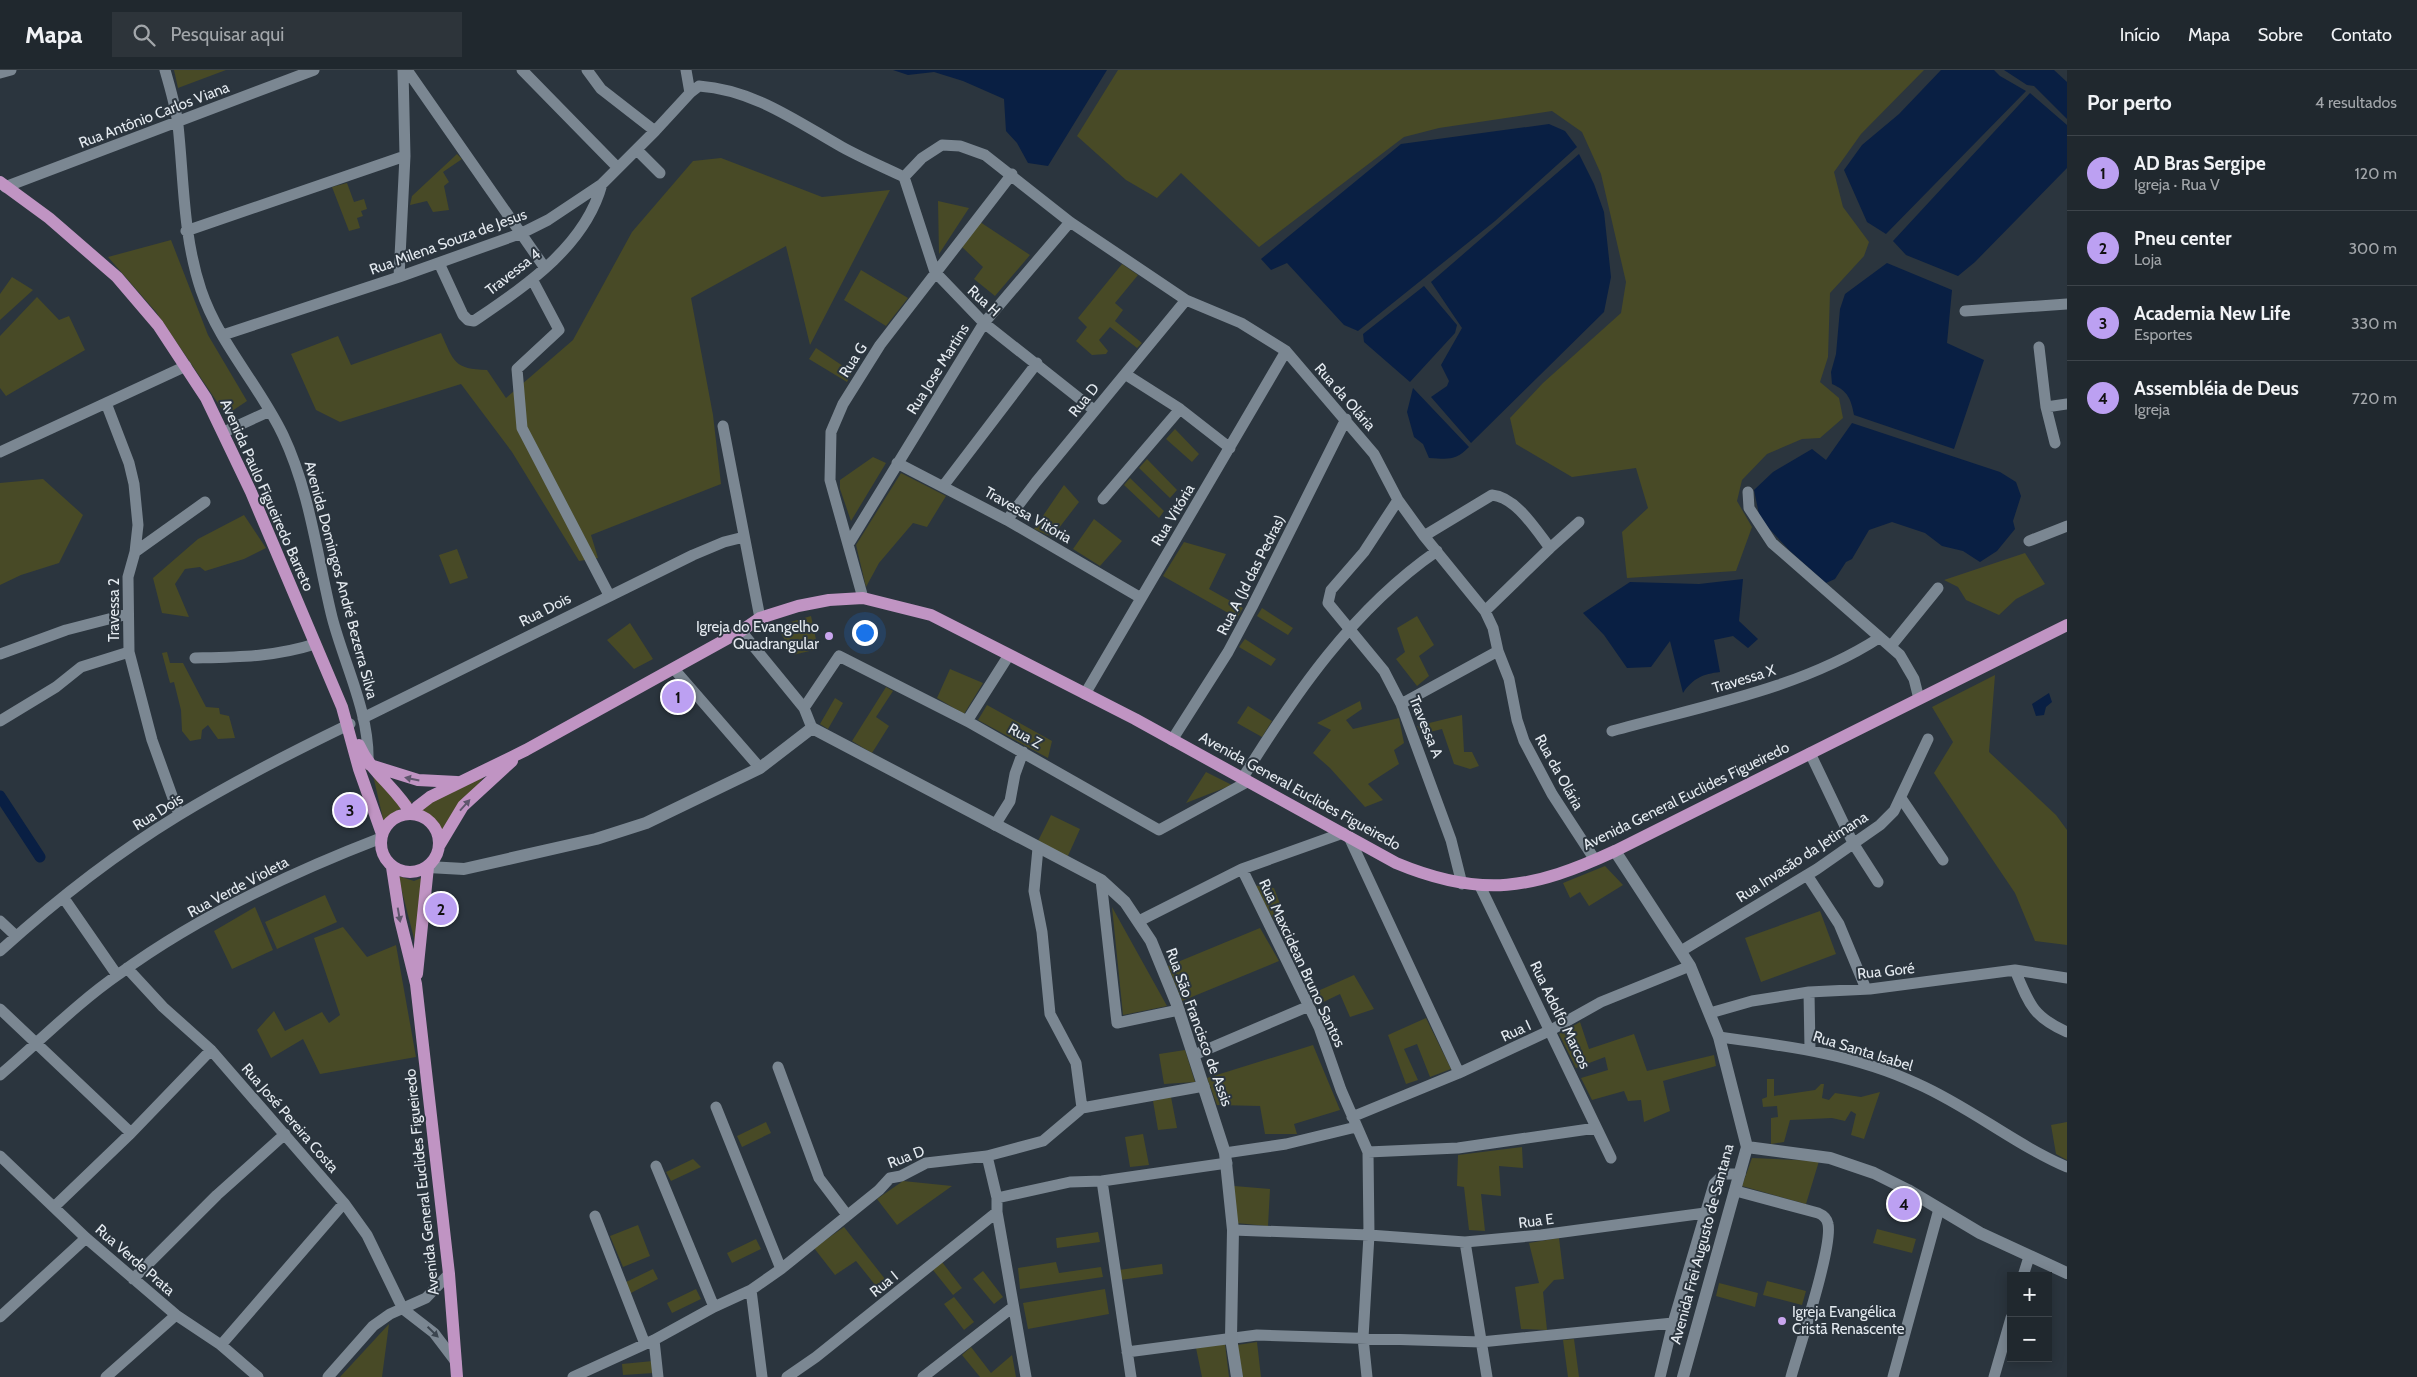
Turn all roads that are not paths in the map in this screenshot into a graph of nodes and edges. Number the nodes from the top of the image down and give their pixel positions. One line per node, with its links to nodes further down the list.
1 (11, 70): 9 (street)
2 (165, 70): 11 (street, Avenida Domingos André Bezerra Silva)
3 (314, 70): 11 (street, Rua Antônio Carlos Viana)
4 (403, 70): 14 (street)
5 (407, 70): 23 (street)
6 (587, 70): 12 (street)
7 (686, 70): 10 (street)
8 (528, 72): 15 (street)
9 (0, 74)
10 (695, 90): 12 (street, Rua Milena Souza de Jesus); 18 (street)
11 (178, 123): 19 (street, Rua Antônio Carlos Viana); 22 (street, Avenida Domingos André Bezerra Silva)
12 (655, 131): 13 (street, Rua Milena Souza de Jesus)
13 (637, 150): 15 (street, Rua Milena Souza de Jesus); 16 (street)
14 (405, 156): 22 (street); 27 (street)
15 (617, 167): 20 (street, Rua Milena Souza de Jesus)
16 (660, 173)
17 (1012, 174): 18 (street, Rua da Olária); 21 (street, Rua da Olária); 26 (street, Rua G)
18 (904, 177): 26 (street, Rua H)
19 (2, 184): 37 (main road, Avenida Paulo Figueiredo Barreto)
20 (602, 184): 23 (street, Rua Milena Souza de Jesus); 25 (street, Travessa 4)
21 (1070, 222): 29 (street, Rua da Olária); 32 (street, Rua Jose Martins)
22 (186, 231): 33 (street, Avenida Domingos André Bezerra Silva)
23 (522, 233): 24 (street, Rua Milena Souza de Jesus); 25 (street)
24 (439, 263): 27 (street, Rua Milena Souza de Jesus); 28 (street, Travessa 4)
25 (545, 268): 28 (street, Travessa 4)
26 (935, 272): 32 (street, Rua H); 63 (street, Rua G)
27 (399, 277): 33 (street, Rua Milena Souza de Jesus)
28 (532, 279): 68 (street)
29 (1186, 300): 35 (street, Rua da Olária); 38 (street, Rua D)
30 (2067, 304): 31 (street)
31 (1965, 312)
32 (984, 323): 36 (street, Rua H); 51 (street, Rua Jose Martins)
33 (223, 335): 44 (street, Avenida Domingos André Bezerra Silva)
34 (2039, 347): 41 (street)
35 (1286, 351): 45 (street, Rua da Olária); 49 (street, Rua Vitória)
36 (1037, 363): 43 (street, Rua H); 52 (street)
37 (186, 366): 39 (street); 47 (main road, Avenida Paulo Figueiredo Barreto)
38 (1125, 374): 42 (street); 43 (street, Rua D)
39 (106, 403): 50 (street); 65 (street, Travessa 2)
40 (2067, 404): 41 (street)
41 (2046, 408): 48 (street)
42 (1180, 409): 49 (street); 54 (street)
43 (1094, 410): 57 (street, Rua D)
44 (270, 411): 47 (street); 90 (street, Avenida Domingos André Bezerra Silva)
45 (1346, 420): 55 (street, Rua da Olária); 97 (street, Rua A (Jd das Pedras))
46 (723, 426): 61 (street)
47 (224, 432): 78 (main road, Avenida Paulo Figueiredo Barreto)
48 (2054, 442)
49 (1230, 448): 70 (street, Rua Vitória)
50 (0, 452)
51 (897, 463): 52 (street, Travessa Vitória); 63 (street, Rua Jose Martins)
52 (944, 485): 57 (street, Travessa Vitória)
53 (1748, 492): 77 (street)
54 (1103, 499)
55 (1398, 500): 60 (street, Rua da Olária); 75 (street, Travessa A)
56 (205, 502): 65 (street)
57 (1007, 520): 70 (street, Travessa Vitória)
58 (1579, 522): 64 (street)
59 (2067, 526): 62 (street)
60 (1424, 536): 64 (street); 66 (street, Rua da Olária)
61 (744, 537): 68 (street, Rua Dois); 73 (street)
62 (2029, 541)
63 (849, 543): 69 (street, Rua G)
64 (1550, 548): 71 (street)
65 (135, 552): 72 (street, Travessa 2)
66 (1437, 552): 71 (street, Rua da Olária); 75 (street)
67 (1938, 588): 79 (street)
68 (609, 594): 90 (street, Rua Dois)
69 (863, 598): 73 (main road, Avenida General Euclides Figueiredo); 83 (main road, Avenida General Euclides Figueiredo)
70 (1141, 598): 86 (street, Rua Vitória)
71 (1485, 611): 80 (street, Rua da Olária)
72 (128, 614): 81 (street, Travessa 2); 82 (street)
73 (760, 618): 76 (main road, Avenida General Euclides Figueiredo)
74 (2067, 625): 87 (main road, Avenida General Euclides Figueiredo)
75 (1349, 629): 88 (street, Travessa A); 103 (street)
76 (741, 631): 85 (main road, Avenida General Euclides Figueiredo); 89 (street)
77 (1879, 638): 79 (street); 95 (street, Travessa X)
78 (315, 644): 84 (street); 93 (main road, Avenida Paulo Figueiredo Barreto)
79 (1891, 646): 87 (street)
80 (1498, 651): 88 (street); 115 (street, Rua da Olária)
81 (129, 652): 91 (street); 107 (street, Travessa 2)
82 (0, 654)
83 (1009, 655): 86 (main road, Avenida General Euclides Figueiredo); 92 (street)
84 (195, 658)
85 (674, 668): 98 (main road, Avenida General Euclides Figueiredo); 102 (street)
86 (1084, 694): 97 (main road, Avenida General Euclides Figueiredo)
87 (1919, 700): 100 (main road, Avenida General Euclides Figueiredo)
88 (1402, 704): 123 (street, Travessa A)
89 (804, 708): 92 (street, Rua Z); 94 (street)
90 (363, 718): 101 (street, Avenida Domingos André Bezerra Silva)
91 (0, 721)
92 (968, 721): 99 (street, Rua Z)
93 (348, 722): 101 (main road, Avenida Paulo Figueiredo Barreto); 107 (street, Rua Dois); 110 (main road, Avenida Paulo Figueiredo Barreto)
94 (812, 728): 102 (street); 108 (street, Rua São Francisco de Assis)
95 (1612, 731)
96 (1928, 739): 105 (street, Rua Invasão da Jetimana)
97 (1172, 740): 103 (main road, Avenida General Euclides Figueiredo)
98 (526, 750): 104 (main road, Avenida General Euclides Figueiredo); 112 (main road, Avenida General Euclides Figueiredo, one-way to 98)
99 (1023, 752): 103 (street, Rua Z); 108 (street)
100 (1810, 753): 111 (street); 114 (main road, Avenida General Euclides Figueiredo)
101 (368, 764): 104 (main road, one-way to 101); 106 (main road, Avenida Paulo Figueiredo Barreto)
102 (760, 768): 118 (street)
103 (1245, 780): 109 (main road, Avenida General Euclides Figueiredo)
104 (457, 782): 106 (main road, Avenida General Euclides Figueiredo)
105 (1901, 798): 111 (street, Rua Invasão da Jetimana); 116 (street)
106 (413, 814): 110 (main road); 112 (main road)
107 (179, 815): 125 (street, Rua Dois)
108 (995, 826): 113 (street, Rua São Francisco de Assis)
109 (1346, 835): 119 (street); 123 (main road, Avenida General Euclides Figueiredo); 151 (street)
110 (382, 836): 117 (main road); 132 (street, Rua Verde Violeta)
111 (1853, 843): 120 (street, Rua Invasão da Jetimana); 122 (street)
112 (439, 846): 118 (main road)
113 (1038, 848): 121 (street, Rua São Francisco de Assis); 155 (street)
114 (1615, 851): 115 (main road, Avenida General Euclides Figueiredo); 130 (street, Avenida Frei Augusto de Santana)
115 (1595, 860): 124 (main road, Avenida General Euclides Figueiredo)
116 (1943, 860)
117 (392, 866): 118 (main road); 136 (main road, Avenida General Euclides Figueiredo, one-way to 136)
118 (428, 867): 136 (main road, Avenida General Euclides Figueiredo)
119 (1242, 869): 127 (street); 139 (street, Rua Maxcidean Bruno Santos)
120 (1808, 874): 130 (street, Rua Invasão da Jetimana); 137 (street)
121 (1101, 880): 127 (street, Rua São Francisco de Assis); 141 (street)
122 (1878, 882)
123 (1462, 884): 124 (main road, Avenida General Euclides Figueiredo)
124 (1480, 886): 143 (street, Rua Adolfo Marcos)
125 (63, 897): 128 (street, Rua Dois); 134 (street)
126 (0, 921): 128 (street)
127 (1139, 921): 141 (street, Rua São Francisco de Assis)
128 (16, 936): 129 (street, Rua Dois)
129 (0, 951)
130 (1681, 951): 131 (street, Avenida Frei Augusto de Santana)
131 (1690, 966): 142 (street, Avenida Frei Augusto de Santana); 143 (street, Rua I)
132 (127, 968): 134 (street, Rua Verde Violeta); 148 (street, Rua José Pereira Costa)
133 (2015, 970): 135 (street, Rua Goré); 137 (street, Rua Goré); 144 (street)
134 (117, 975): 146 (street, Rua Verde Violeta)
135 (2067, 978)
136 (416, 984): 187 (main road, Avenida General Euclides Figueiredo)
137 (1866, 989): 138 (street, Rua Goré)
138 (1809, 992): 142 (street, Rua Goré); 147 (street)
139 (1309, 1006): 149 (street); 156 (street, Rua Maxcidean Bruno Santos)
140 (0, 1009): 146 (street)
141 (1179, 1010): 149 (street, Rua São Francisco de Assis)
142 (1710, 1013): 145 (street, Avenida Frei Augusto de Santana)
143 (1551, 1030): 151 (street, Rua I); 157 (street, Rua Adolfo Marcos)
144 (2067, 1032)
145 (1719, 1037): 147 (street, Rua Santa Isabel); 160 (street, Avenida Frei Augusto de Santana)
146 (37, 1043): 152 (street, Rua Verde Violeta); 158 (street)
147 (1810, 1049): 167 (street, Rua Santa Isabel)
148 (211, 1050): 158 (street); 159 (street, Rua José Pereira Costa)
149 (1194, 1055): 153 (street, Rua São Francisco de Assis)
150 (778, 1067): 177 (street)
151 (1459, 1073): 156 (street, Rua I)
152 (0, 1075)
153 (1204, 1086): 155 (street); 164 (street, Rua São Francisco de Assis)
154 (716, 1107): 184 (street)
155 (1082, 1108): 163 (street, Rua D)
156 (1354, 1122): 161 (street, Rua Maxcidean Bruno Santos); 164 (street, Rua I)
157 (1596, 1128): 161 (street); 165 (street, Rua Adolfo Marcos)
158 (131, 1134): 173 (street)
159 (286, 1134): 172 (street, Rua José Pereira Costa); 188 (street)
160 (1747, 1147): 168 (street, Avenida Frei Augusto de Santana); 174 (street)
161 (1368, 1152): 180 (street)
162 (0, 1156): 173 (street, Rua Verde Prata)
163 (987, 1156): 171 (street); 177 (street, Rua D)
164 (1226, 1158): 169 (street, Rua I); 179 (street, Rua São Francisco de Assis)
165 (1611, 1158)
166 (656, 1166): 190 (street)
167 (2067, 1167)
168 (1740, 1174): 170 (street, Avenida Frei Augusto de Santana); 176 (street)
169 (1102, 1180): 171 (street, Rua I); 202 (street)
170 (1736, 1191): 220 (street, Avenida Frei Augusto de Santana); 221 (street)
171 (997, 1198): 175 (street)
172 (344, 1203): 192 (street, Rua José Pereira Costa); 201 (street)
173 (54, 1207): 181 (street, Rua Verde Prata)
174 (1939, 1209): 183 (street); 222 (street)
175 (997, 1212): 191 (street); 212 (street, Rua I)
176 (1705, 1213): 182 (street, Rua E); 195 (street)
177 (847, 1215): 184 (street, Rua D)
178 (595, 1216): 199 (street)
179 (1233, 1230): 180 (street, Rua E); 197 (street, Rua São Francisco de Assis)
180 (1369, 1235): 182 (street, Rua E); 198 (street)
181 (86, 1238): 188 (street, Rua Verde Prata); 193 (street)
182 (1464, 1242): 200 (street)
183 (2029, 1257): 185 (street); 186 (street)
184 (781, 1269): 189 (street, Rua D)
185 (2024, 1272)
186 (2067, 1273)
187 (449, 1274): 192 (street); 203 (main road, Avenida General Euclides Figueiredo)
188 (133, 1278): 194 (street, Rua Verde Prata)
189 (751, 1290): 190 (street, Rua D); 211 (street)
190 (714, 1307): 199 (street, Rua D)
191 (1013, 1307): 213 (street); 214 (street)
192 (403, 1309): 203 (street, Rua José Pereira Costa, one-way to 203); 207 (street)
193 (1, 1314)
194 (176, 1315): 201 (street, Rua Verde Prata); 205 (street)
195 (1674, 1323): 200 (street); 219 (street)
196 (2007, 1332): 223 (street)
197 (1231, 1338): 198 (street); 202 (street); 216 (street, Rua São Francisco de Assis)
198 (1363, 1338): 200 (street); 217 (street)
199 (649, 1342): 204 (street, Rua D); 210 (street)
200 (1481, 1342): 218 (street)
201 (221, 1345): 206 (street, Rua Verde Prata)
202 (1127, 1352): 215 (street)
203 (456, 1362): 208 (main road, Avenida General Euclides Figueiredo)
204 (584, 1374): 209 (street, Rua D)
205 (106, 1377)
206 (258, 1377)
207 (328, 1377)
208 (457, 1377)
209 (573, 1377)
210 (658, 1377)
211 (762, 1377)
212 (787, 1377)
213 (923, 1377)
214 (1026, 1377)
215 (1131, 1377)
216 (1237, 1377)
217 (1367, 1377)
218 (1487, 1377)
219 (1660, 1377)
220 (1682, 1377)
221 (1790, 1377)
222 (1892, 1377)
223 (1994, 1377)

